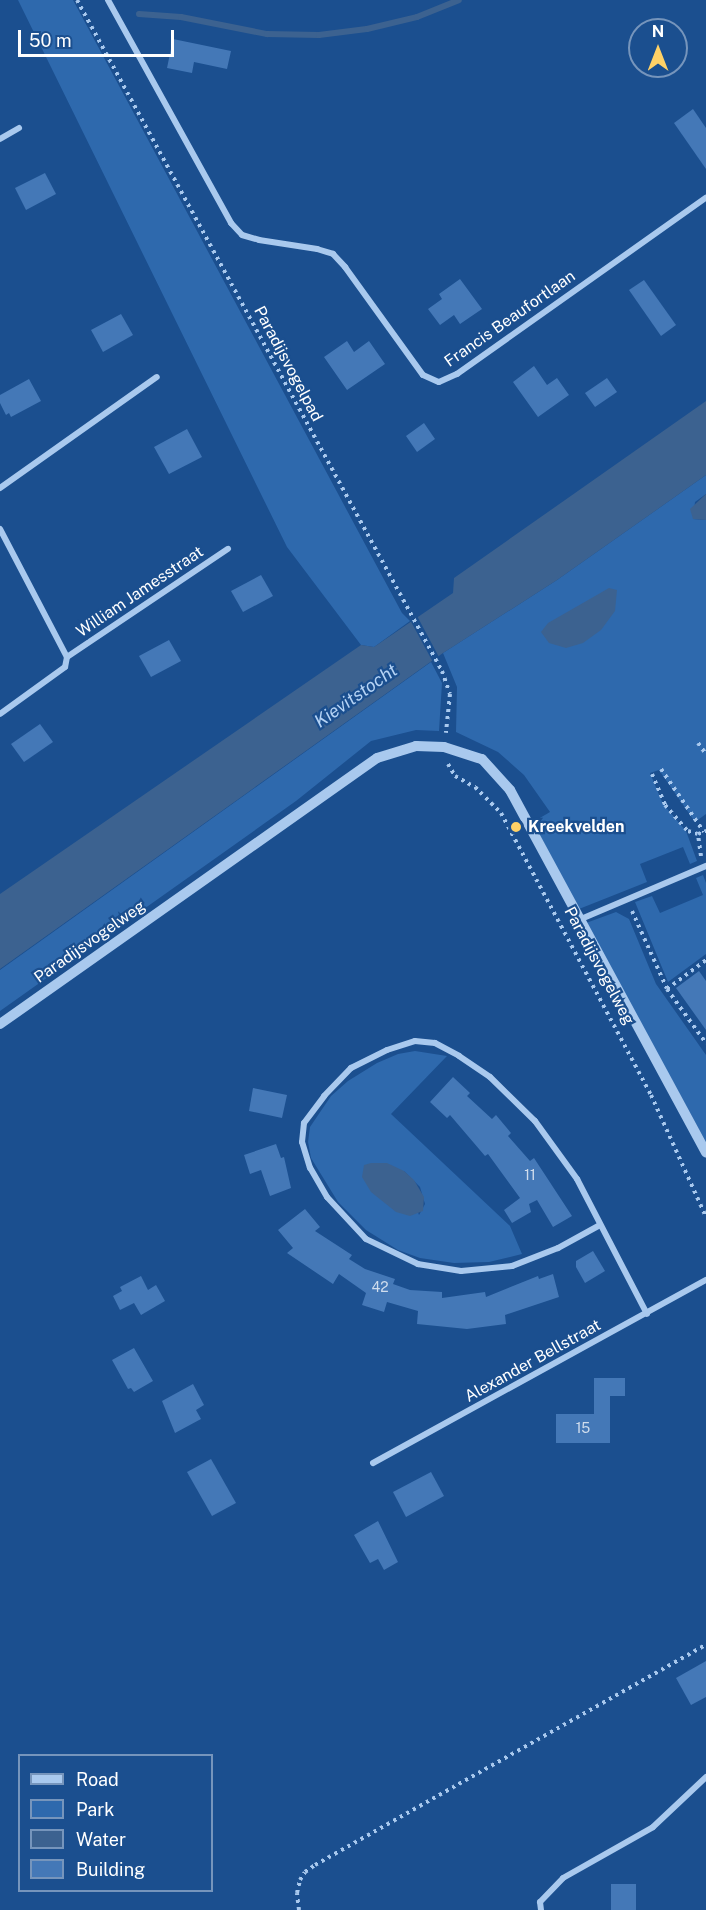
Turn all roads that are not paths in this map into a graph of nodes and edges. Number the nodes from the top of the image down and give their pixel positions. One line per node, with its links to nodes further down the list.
1 (108, 0): 4 (street, Francis Beaufortlaan)
2 (19, 128): 3 (street)
3 (0, 140)
4 (706, 198)
5 (157, 377): 6 (street)
6 (0, 488)
7 (0, 529): 9 (street, William Jamesstraat)
8 (228, 549): 9 (street, William Jamesstraat)
9 (67, 657): 10 (street, William Jamesstraat)
10 (0, 714)
11 (705, 867): 12 (street)
12 (581, 919): 13 (street, Paradijsvogelweg); 14 (street, Paradijsvogelweg)
13 (0, 1024)
14 (706, 1152)
15 (600, 1225): 15 (street); 17 (street)
16 (706, 1280): 17 (street, Alexander Bellstraat)
17 (647, 1314): 18 (street, Alexander Bellstraat)
18 (373, 1463)
19 (706, 1777): 20 (street)
20 (541, 1910)

